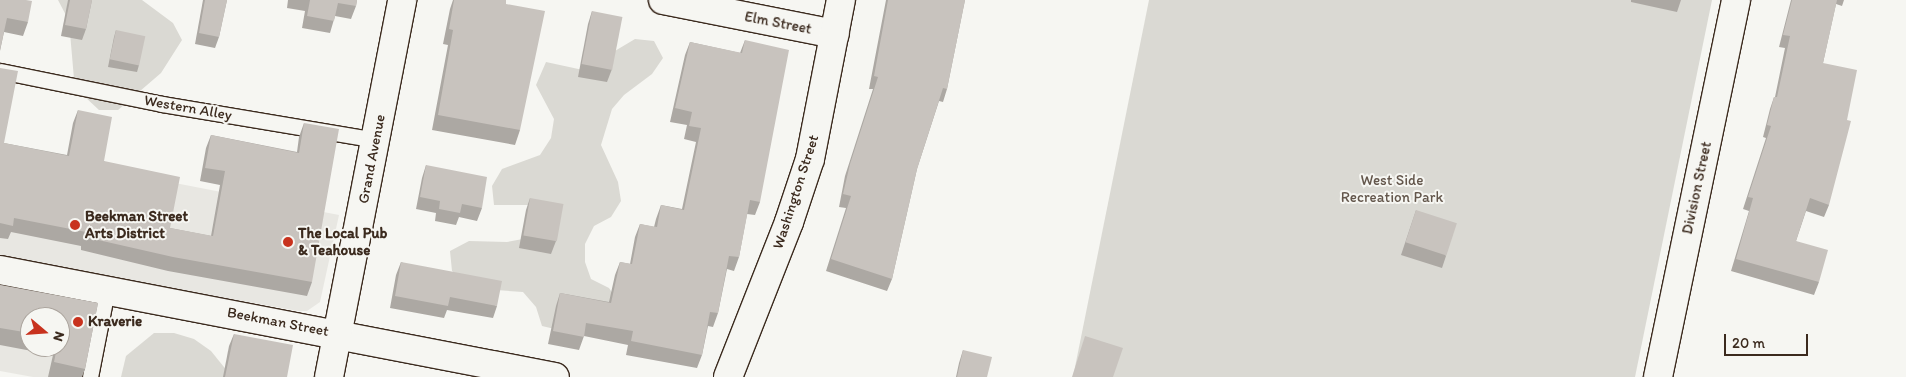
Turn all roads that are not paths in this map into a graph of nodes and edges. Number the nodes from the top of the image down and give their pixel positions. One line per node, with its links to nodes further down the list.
1 (402, 0): 7 (main road, Grand Avenue)
2 (663, 0): 5 (main road, Elm Street)
3 (841, 0): 5 (main road, Washington Street)
4 (1736, 0): 15 (main road, Division Street)
5 (835, 34): 14 (main road, Washington Street)
6 (0, 71): 7 (lane, Western Alley)
7 (376, 140): 10 (main road, Grand Avenue)
8 (0, 270): 9 (main road, Beekman Street)
9 (107, 290): 10 (main road, Beekman Street); 11 (lane)
10 (338, 333): 12 (main road, Grand Avenue); 13 (main road, Beekman Street)
11 (90, 377)
12 (329, 377)
13 (554, 377)
14 (728, 377)
15 (1658, 377)

